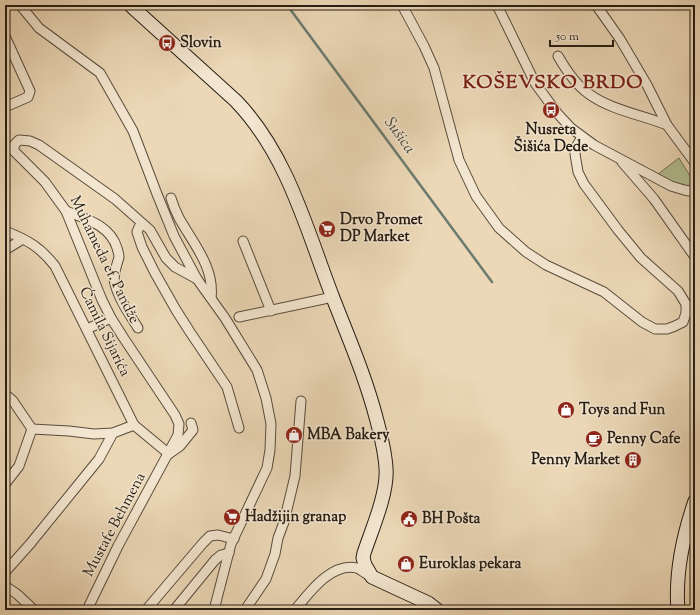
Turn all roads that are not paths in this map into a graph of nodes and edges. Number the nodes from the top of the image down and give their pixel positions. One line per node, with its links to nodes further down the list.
1 (20, 5): 23 (street, Muhameda ef. Pandže)
2 (130, 5): 24 (street)
3 (402, 5): 10 (street)
4 (497, 5): 10 (street)
5 (596, 5): 9 (street)
6 (5, 38): 8 (street)
7 (558, 56): 9 (street)
8 (5, 107)
9 (667, 125): 13 (street)
10 (582, 137): 12 (street)
11 (9, 147): 16 (street, Muhameda ef. Pandže); 17 (street, Muhameda ef. Pandže)
12 (618, 158): 14 (street); 22 (street)
13 (695, 163)
14 (695, 192)
15 (170, 198): 25 (street)
16 (66, 211): 28 (street, Muhameda ef. Pandže); 29 (street)
17 (144, 225): 23 (street, Muhameda ef. Pandže); 36 (street)
18 (5, 231): 19 (street, Ćamila Sijarića)
19 (23, 239): 21 (street); 30 (street, Ćamila Sijarića)
20 (243, 241): 26 (street)
21 (5, 250)
22 (695, 257)
23 (197, 279): 25 (street, Muhameda ef. Pandže)
24 (333, 297): 26 (street); 45 (street)
25 (211, 298): 42 (street, Muhameda ef. Pandže)
26 (271, 311): 27 (street)
27 (239, 317)
28 (111, 318): 30 (street); 39 (street, Muhameda ef. Pandže)
29 (138, 328)
30 (87, 329): 35 (street, Ćamila Sijarića)
31 (5, 394): 33 (street)
32 (301, 401): 52 (street)
33 (9, 402): 37 (street)
34 (191, 423): 39 (street)
35 (134, 425): 38 (street); 39 (street, Ćamila Sijarića)
36 (239, 428)
37 (32, 429): 38 (street); 40 (street)
38 (113, 433): 44 (street)
39 (169, 454): 48 (street, Mustafe Behmena)
40 (5, 484)
41 (695, 501): 55 (street)
42 (234, 539): 43 (street, Muhameda ef. Pandže); 49 (street)
43 (229, 553): 50 (street); 51 (street, Muhameda ef. Pandže)
44 (5, 572)
45 (372, 577): 53 (street); 54 (street)
46 (5, 586): 47 (street)
47 (34, 610)
48 (87, 610)
49 (146, 610)
50 (174, 610)
51 (214, 610)
52 (245, 610)
53 (295, 610)
54 (437, 610)
55 (678, 610)

